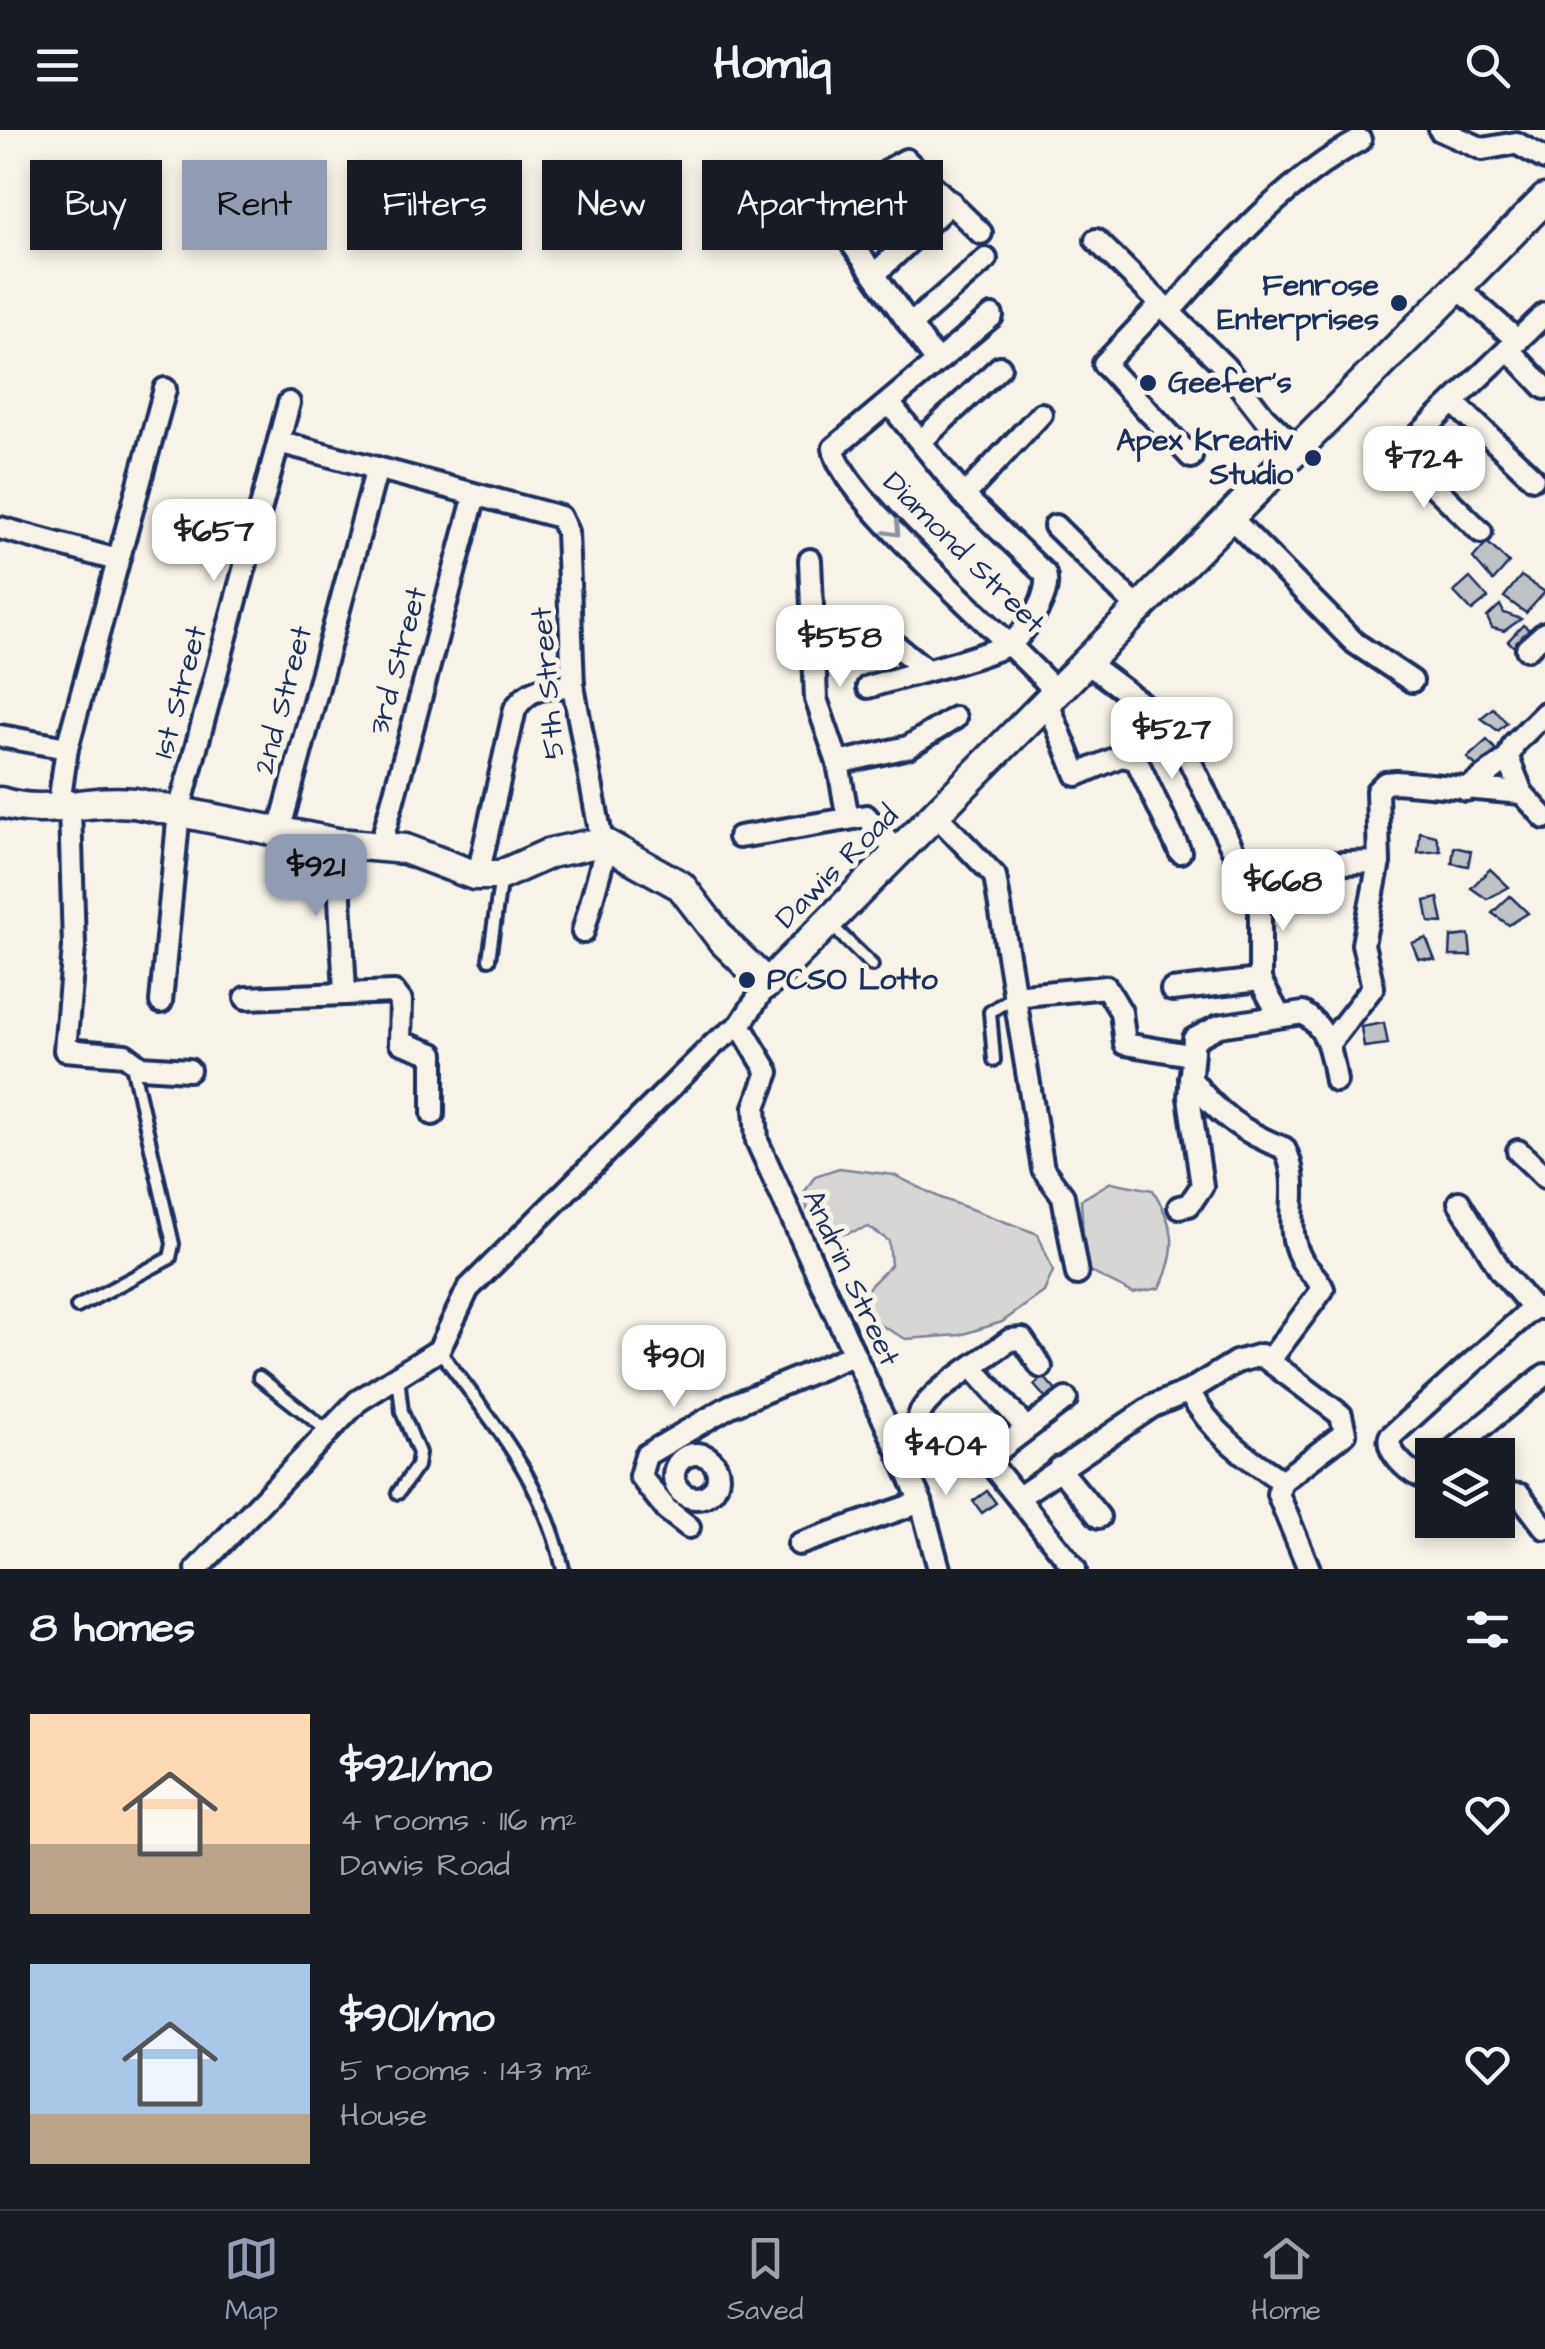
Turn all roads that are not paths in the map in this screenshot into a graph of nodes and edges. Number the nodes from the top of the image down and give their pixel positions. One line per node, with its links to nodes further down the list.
1 (1440, 130): 3 (street)
2 (1360, 140): 11 (street)
3 (1545, 159)
4 (1545, 199): 10 (street, Dawis Road)
5 (951, 202): 6 (street); 9 (street); 9 (street)
6 (982, 233)
7 (1096, 240): 11 (street)
8 (986, 259): 14 (street)
9 (875, 274): 14 (street)
10 (1458, 287): 15 (street); 26 (street, Dawis Road)
11 (1165, 308): 26 (street); 28 (street)
12 (1545, 314): 15 (street)
13 (992, 316): 16 (street)
14 (910, 325): 16 (street)
15 (1514, 346): 18 (street); 22 (street)
16 (937, 362): 21 (street)
17 (1000, 367): 24 (street)
18 (1545, 388)
19 (166, 389): 38 (street)
20 (289, 402): 25 (street, 1st Street)
21 (889, 403): 24 (street); 43 (street, Diamond Street, one-way to 43)
22 (1454, 404): 27 (street); 31 (street)
23 (1041, 414): 33 (street)
24 (922, 440): 33 (street)
25 (279, 442): 29 (street); 61 (street, 1st Street)
26 (1296, 448): 34 (street, Dawis Road)
27 (1402, 454): 30 (street); 37 (street)
28 (1191, 458)
29 (378, 468): 32 (street); 65 (street, 2nd Street)
30 (1379, 473)
31 (1533, 478)
32 (475, 494): 48 (street, 5th Street); 69 (street, 3rd Street)
33 (964, 496): 43 (street)
34 (1230, 517): 40 (street, Dawis Road); 47 (street)
35 (1055, 526): 40 (street)
36 (0, 528): 38 (street)
37 (1482, 532)
38 (117, 560): 54 (street)
39 (810, 560): 56 (street)
40 (1139, 609): 45 (street, Dawis Road)
41 (1545, 634): 44 (street)
42 (889, 640): 46 (street)
43 (1010, 644): 46 (street); 50 (street, Diamond Street)
44 (1527, 649)
45 (1086, 662): 50 (street, Dawis Road); 73 (street)
46 (925, 670): 49 (street)
47 (1412, 681)
48 (572, 686): 68 (street, 5th Street); 74 (street)
49 (868, 686)
50 (1052, 696): 62 (street, Dawis Road); 71 (street)
51 (1545, 714): 55 (street)
52 (955, 718): 56 (street)
53 (0, 736): 54 (street)
54 (67, 748): 60 (street)
55 (1508, 758): 57 (street); 58 (street)
56 (838, 763): 64 (street)
57 (1466, 790): 58 (street); 72 (street)
58 (1522, 793): 63 (street)
59 (0, 802): 60 (street)
60 (64, 809): 61 (street); 91 (street)
61 (178, 812): 65 (street); 85 (street, 1st Street)
62 (935, 814): 70 (street, Dawis Road); 83 (street)
63 (1545, 818)
64 (848, 819): 66 (street); 70 (street)
65 (279, 832): 67 (street)
66 (739, 836)
67 (336, 843): 69 (street); 82 (street)
68 (604, 843): 74 (street); 76 (street); 80 (street)
69 (380, 844): 74 (street)
70 (898, 852): 75 (street, Dawis Road)
71 (1180, 852)
72 (1378, 862): 73 (street); 88 (street)
73 (1260, 869): 79 (street)
74 (489, 875): 77 (lane)
75 (828, 922): 78 (lane); 80 (street, Dawis Road)
76 (583, 932)
77 (490, 959)
78 (872, 965)
79 (1260, 980): 81 (street); 86 (street)
80 (767, 984): 87 (street)
81 (1172, 990)
82 (345, 992): 84 (street); 95 (street)
83 (1014, 996): 89 (street); 90 (lane); 100 (street)
84 (246, 998)
85 (161, 1002)
86 (1278, 1014): 88 (street); 89 (street)
87 (740, 1024): 103 (street); 104 (street, Andrin Street)
88 (1330, 1042): 94 (street)
89 (1190, 1055): 93 (street)
90 (994, 1060)
91 (132, 1064): 92 (street); 101 (lane)
92 (189, 1070)
93 (1190, 1078): 99 (street); 105 (street)
94 (1336, 1081)
95 (433, 1114)
96 (1518, 1152): 97 (street)
97 (1545, 1178)
98 (1459, 1202): 102 (street)
99 (1179, 1207)
100 (1077, 1274)
101 (76, 1307)
102 (1539, 1308): 119 (street)
103 (439, 1350): 109 (street); 130 (lane)
104 (853, 1355): 117 (street, Andrin Street); 127 (street)
105 (1270, 1360): 111 (street); 121 (street)
106 (1041, 1367): 107 (street)
107 (974, 1369): 113 (street); 116 (street)
108 (1545, 1374): 115 (street)
109 (398, 1376): 114 (street); 122 (lane)
110 (259, 1377): 114 (lane)
111 (1189, 1391): 120 (street); 121 (street)
112 (1066, 1399): 113 (street)
113 (1025, 1427): 118 (street)
114 (330, 1432): 131 (street)
115 (1468, 1438)
116 (925, 1440): 117 (street); 118 (street)
117 (896, 1446): 125 (street, Andrin Street)
118 (986, 1460): 124 (street)
119 (1415, 1464)
120 (1059, 1468): 124 (street); 126 (street)
121 (1282, 1481): 134 (street)
122 (398, 1493)
123 (1515, 1495): 128 (street)
124 (1019, 1497): 133 (street)
125 (921, 1502): 129 (street); 132 (street, Andrin Street)
126 (1099, 1517)
127 (689, 1528)
128 (1545, 1528)
129 (799, 1544)
130 (563, 1568)
131 (198, 1569)
132 (939, 1569)
133 (1076, 1569)
134 (1308, 1569)

